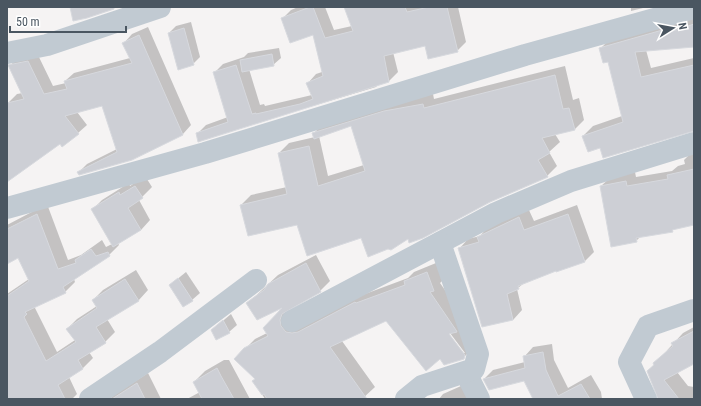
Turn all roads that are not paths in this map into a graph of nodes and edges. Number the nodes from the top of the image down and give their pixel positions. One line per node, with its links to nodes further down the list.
1 (160, 7): 3 (street)
2 (694, 8): 5 (street)
3 (7, 53)
4 (694, 143): 6 (street)
5 (7, 208)
6 (440, 243): 9 (street); 10 (street)
7 (256, 280): 11 (street)
8 (694, 310): 14 (street)
9 (292, 320)
10 (466, 373): 12 (street); 13 (street)
11 (90, 399)
12 (406, 399)
13 (479, 399)
14 (646, 399)

